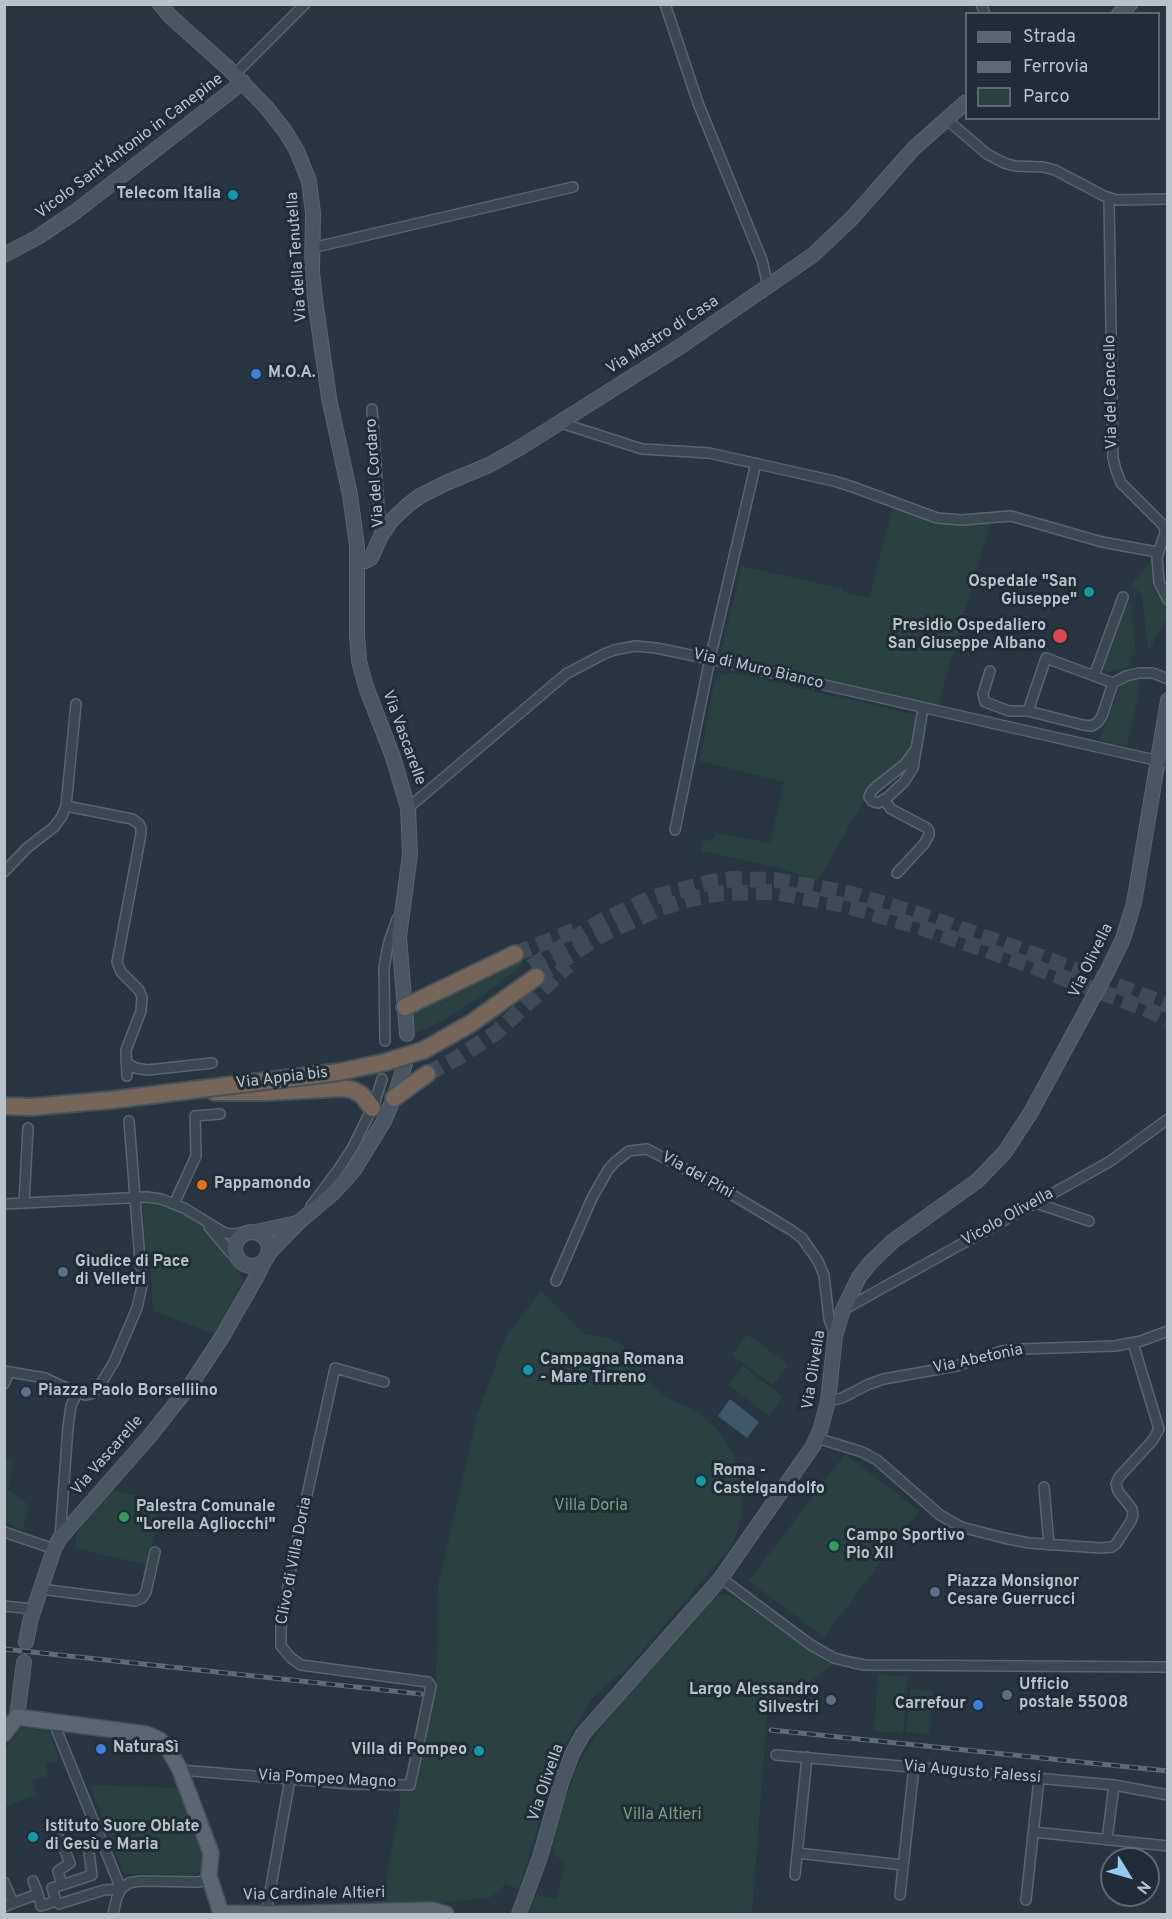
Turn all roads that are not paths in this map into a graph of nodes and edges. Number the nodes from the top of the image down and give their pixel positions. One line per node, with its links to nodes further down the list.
1 (160, 4): 4 (street, Via della Tenutella)
2 (305, 4): 4 (street)
3 (665, 4): 12 (street)
4 (239, 78): 10 (street, Via della Tenutella); 11 (street, Vicolo Sant'Antonio in Canepine)
5 (965, 103): 6 (street, Via Mastro di Casa)
6 (946, 119): 8 (street); 12 (street, Via Mastro di Casa)
7 (573, 187): 10 (street)
8 (1108, 198): 9 (street); 17 (street, Via del Cancello)
9 (1167, 199)
10 (312, 248): 18 (street, Via della Tenutella)
11 (4, 255)
12 (768, 286): 14 (street, Via Mastro di Casa)
13 (372, 409): 16 (street, Via del Cordaro)
14 (561, 423): 15 (street); 16 (street, Via Mastro di Casa)
15 (756, 464): 17 (street); 21 (street)
16 (381, 537): 18 (street, Via Mastro di Casa)
17 (1157, 552): 20 (street, Via del Cancello)
18 (358, 561): 34 (street, Via Vascarelle)
19 (1123, 597): 23 (street)
20 (1167, 600)
21 (710, 659): 28 (street, Via di Muro Bianco); 34 (street, Via di Muro Bianco); 35 (street)
22 (990, 671): 29 (street)
23 (1094, 676): 25 (street); 29 (street)
24 (1167, 679): 25 (street)
25 (1113, 683): 29 (street)
26 (1167, 700): 31 (street, Via Olivella)
27 (76, 704): 33 (street)
28 (923, 708): 30 (street); 31 (street, Via di Muro Bianco)
29 (1028, 711)
30 (915, 750): 32 (street); 32 (street)
31 (1162, 762): 73 (street, Via Olivella)
32 (884, 800): 37 (street)
33 (66, 806): 36 (street); 44 (street)
34 (408, 808): 38 (street, Via Vascarelle)
35 (675, 830)
36 (4, 872)
37 (897, 873)
38 (401, 912): 41 (street, Via Vascarelle); 42 (street)
39 (515, 954): 41 (highway)
40 (533, 972): 43 (highway, Via Appia bis)
41 (405, 1007): 43 (street, Via Vascarelle)
42 (385, 1041)
43 (417, 1041): 50 (highway, Via Appia bis, bridge); 52 (highway, Via Appia bis)
44 (126, 1062): 45 (street); 48 (street)
45 (212, 1063)
46 (405, 1064): 53 (street, Via Vascarelle)
47 (427, 1074): 53 (highway)
48 (127, 1076)
49 (382, 1079): 55 (street)
50 (181, 1092): 52 (highway, Via Appia bis, bridge); 55 (highway, bridge)
51 (4, 1095): 52 (highway, Via Appia bis)
52 (111, 1095): 54 (highway, Via Appia bis)
53 (394, 1098): 67 (street, Via Vascarelle)
54 (4, 1106)
55 (372, 1108): 67 (street)
56 (220, 1114): 64 (street)
57 (1167, 1119): 62 (street, Vicolo Olivella)
58 (129, 1121): 60 (street)
59 (28, 1128): 61 (street)
60 (134, 1197): 61 (street); 64 (street); 80 (street)
61 (24, 1203): 63 (street)
62 (1036, 1203): 66 (street); 73 (street, Vicolo Olivella)
63 (4, 1204)
64 (174, 1204): 65 (street)
65 (204, 1221): 68 (street); 70 (street)
66 (1089, 1221)
67 (298, 1222): 68 (street, Via Vascarelle); 69 (street, Via Vascarelle)
68 (251, 1233): 69 (street); 70 (street)
69 (266, 1257): 70 (street); 72 (street, Via Vascarelle)
70 (240, 1261): 72 (street, Via Vascarelle)
71 (556, 1281): 75 (street, Via dei Pini)
72 (240, 1305): 85 (street, Via Vascarelle)
73 (843, 1310): 75 (street, Via Olivella)
74 (1167, 1331): 76 (street, Via Abetonia)
75 (835, 1336): 81 (street, Via Olivella)
76 (1133, 1343): 81 (street, Via Abetonia); 86 (street)
77 (7, 1371): 79 (street); 80 (street)
78 (384, 1382): 95 (street, Clivo di Villa Doria)
79 (4, 1384)
80 (77, 1393): 85 (street)
81 (828, 1401): 82 (street, Via Olivella)
82 (818, 1438): 86 (street); 88 (street, Via Olivella)
83 (1044, 1487): 86 (street)
84 (4, 1532): 85 (street)
85 (57, 1544): 89 (street, Via Vascarelle)
86 (1049, 1545)
87 (155, 1552): 89 (street)
88 (722, 1578): 94 (street); 129 (street, Via Olivella)
89 (40, 1589): 91 (street, Via Vascarelle)
90 (4, 1606): 91 (street)
91 (33, 1609): 92 (street, Via Vascarelle)
92 (26, 1642)
93 (24, 1662): 96 (street)
94 (1167, 1667)
95 (431, 1686): 103 (street, Via Pompeo Magno)
96 (11, 1716): 97 (main road); 98 (main road)
97 (58, 1722): 102 (main road); 119 (street)
98 (4, 1734)
99 (776, 1755): 100 (street, Via Augusto Falessi)
100 (807, 1757): 101 (street, Via Augusto Falessi); 112 (street)
101 (914, 1767): 104 (street, Via Augusto Falessi); 113 (street)
102 (180, 1770): 103 (street, Via Pompeo Magno); 115 (main road)
103 (290, 1779): 127 (street)
104 (1039, 1779): 105 (street, Via Augusto Falessi); 107 (street)
105 (1114, 1785): 106 (street, Via Augusto Falessi); 109 (street)
106 (1167, 1795)
107 (1034, 1832): 109 (street); 122 (street)
108 (60, 1839): 118 (street)
109 (1107, 1840): 111 (street)
110 (88, 1845): 118 (street)
111 (1167, 1846)
112 (797, 1853): 113 (street); 114 (street)
113 (903, 1865): 121 (street)
114 (795, 1875)
115 (209, 1876): 119 (street); 127 (main road, Via Cardinale Altieri)
116 (33, 1881): 120 (street)
117 (4, 1882): 124 (street)
118 (62, 1885): 123 (street)
119 (121, 1889): 123 (street); 126 (street)
120 (38, 1894): 123 (street); 124 (street)
121 (900, 1895)
122 (1026, 1900)
123 (51, 1902): 125 (street)
124 (9, 1905)
125 (50, 1914)
126 (113, 1914)
127 (266, 1914): 128 (main road, Via Cardinale Altieri)
128 (446, 1914)
129 (519, 1914)

